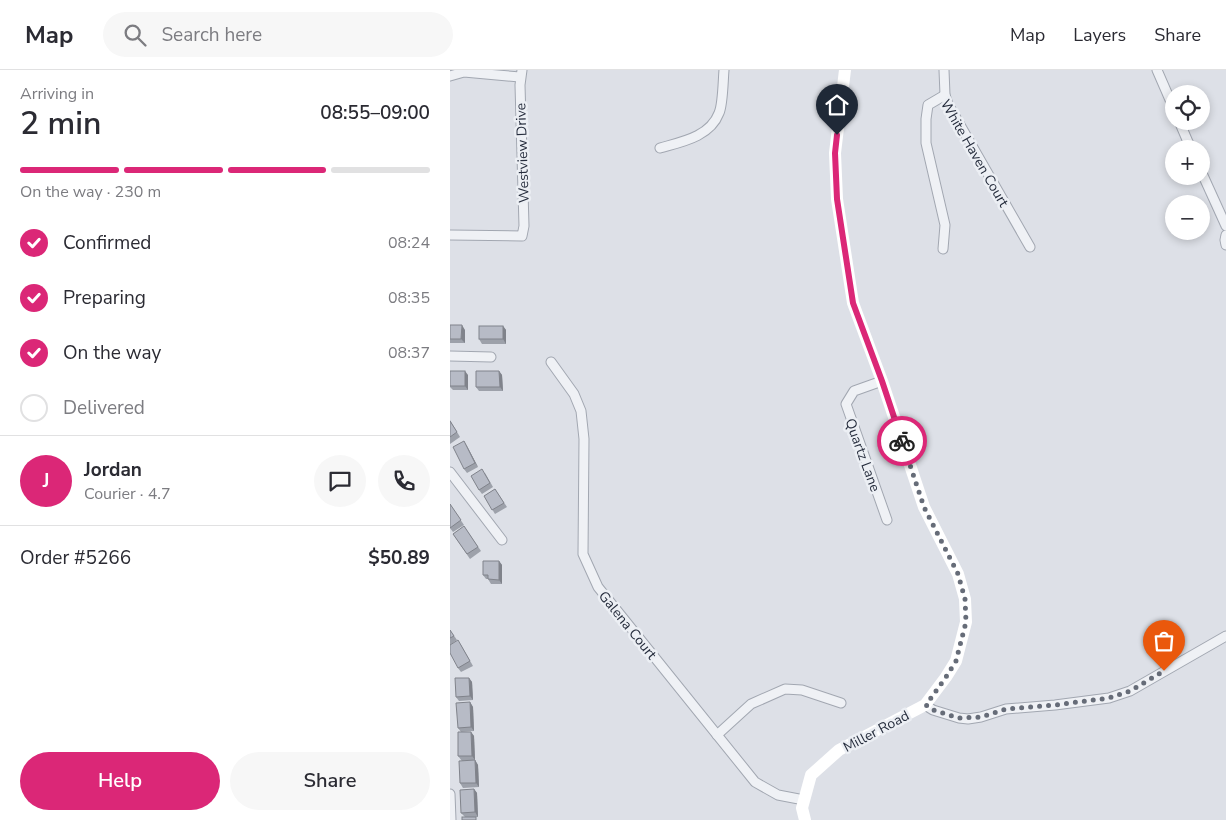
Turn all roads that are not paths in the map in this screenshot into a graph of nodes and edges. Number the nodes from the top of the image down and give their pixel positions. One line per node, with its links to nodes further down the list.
1 (724, 70): 9 (street)
2 (845, 70): 20 (street, Miller Road)
3 (944, 70): 8 (street)
4 (1157, 70): 7 (street)
5 (521, 73): 6 (street); 12 (street, Westview Drive)
6 (450, 76)
7 (1165, 88)
8 (944, 94): 15 (street, White Haven Court); 16 (street, White Haven Court)
9 (660, 148)
10 (1207, 185): 11 (street)
11 (1226, 226)
12 (450, 235)
13 (1226, 236): 14 (street)
14 (1226, 245)
15 (1030, 247)
16 (943, 249)
17 (450, 356): 18 (street)
18 (490, 357)
19 (551, 362): 27 (street, Galena Court)
20 (882, 381): 22 (street, Quartz Lane); 26 (street, Miller Road)
21 (450, 472): 23 (street)
22 (886, 520)
23 (502, 540)
24 (1226, 636): 26 (street)
25 (841, 702): 27 (street)
26 (926, 705): 29 (street, Miller Road)
27 (717, 736): 29 (street, Galena Court)
28 (450, 794): 30 (street)
29 (804, 800): 31 (street, Miller Road)
30 (451, 820)
31 (805, 820)

